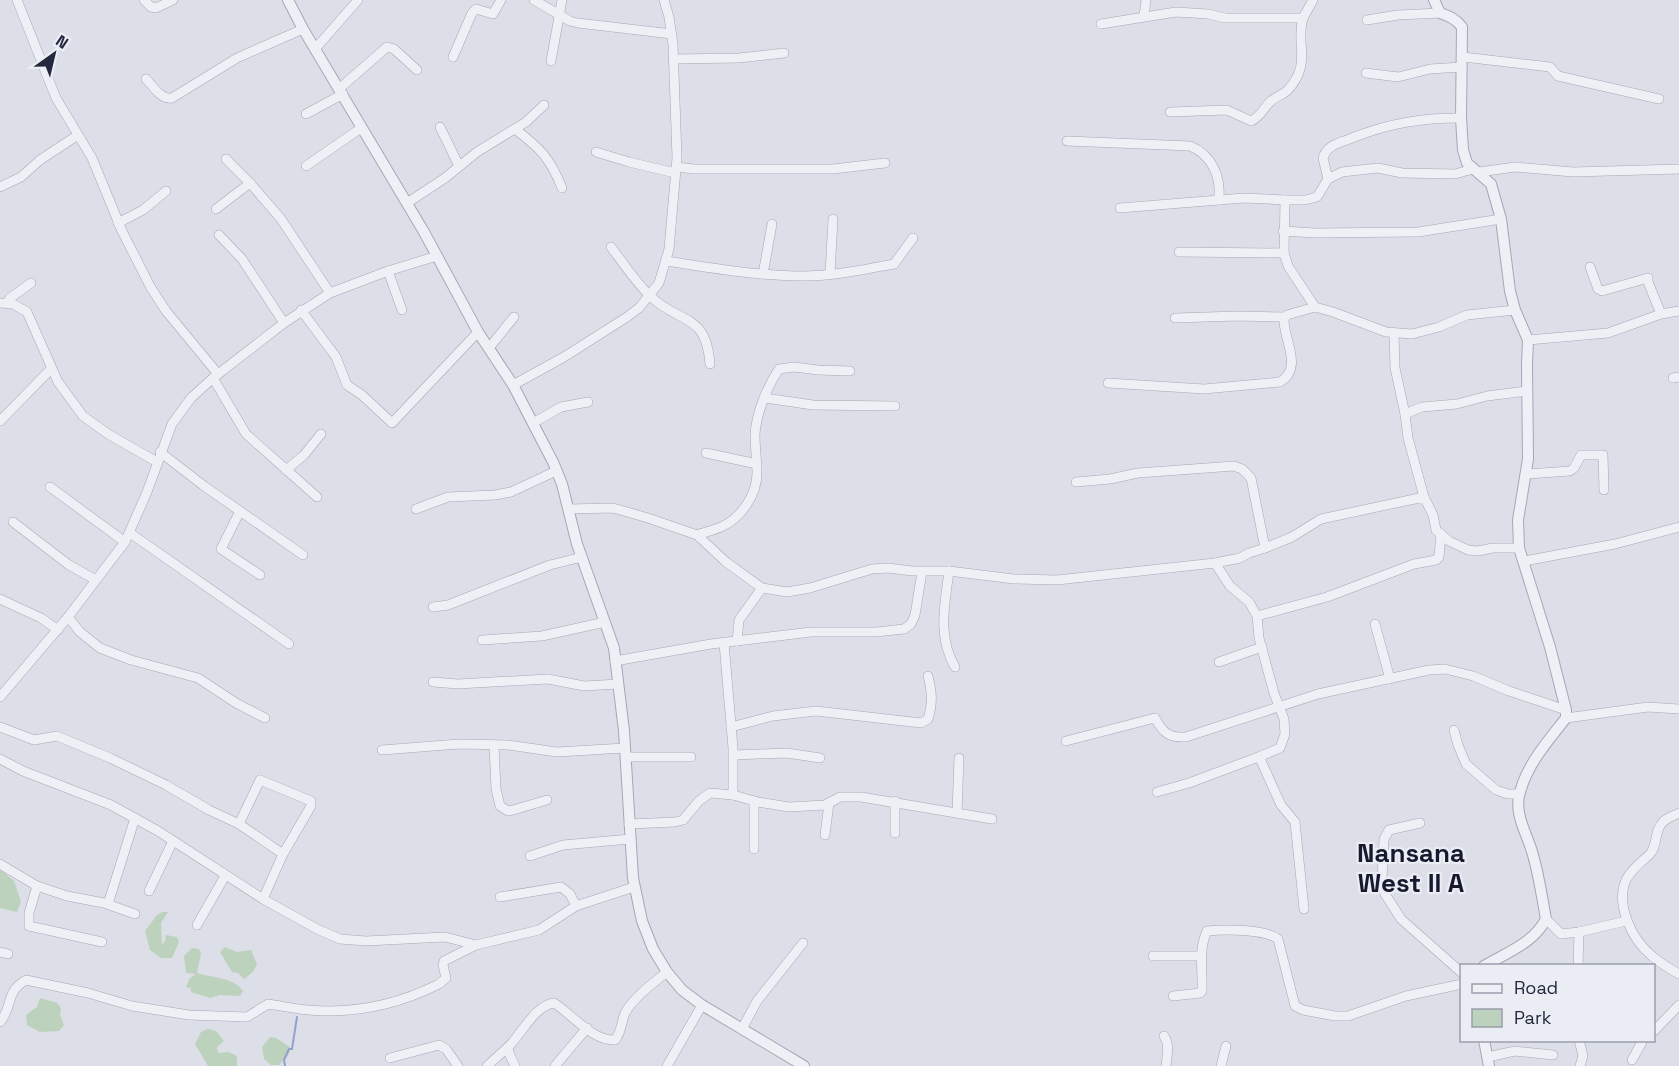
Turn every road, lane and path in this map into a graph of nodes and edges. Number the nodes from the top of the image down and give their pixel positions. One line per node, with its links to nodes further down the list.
1 (17, 0): 39 (street)
2 (144, 0): 3 (street)
3 (173, 0)
4 (288, 0): 19 (street)
5 (358, 0): 21 (street)
6 (501, 0): 23 (street)
7 (534, 0): 13 (street)
8 (562, 0): 13 (street)
9 (664, 0): 20 (street)
10 (1146, 0): 15 (street)
11 (1313, 0): 16 (street)
12 (1434, 0): 14 (street)
13 (559, 14): 20 (street); 25 (street)
14 (1440, 14): 17 (street); 26 (street)
15 (1144, 16): 16 (street); 18 (street)
16 (1303, 18): 33 (street)
17 (1367, 20)
18 (1101, 24)
19 (303, 29): 21 (street); 29 (street)
20 (672, 34): 24 (street)
21 (315, 49): 30 (street)
22 (784, 53): 24 (street)
23 (453, 57)
24 (673, 59): 47 (street)
25 (551, 61)
26 (1462, 62): 28 (street); 31 (street); 35 (street)
27 (417, 70): 30 (street)
28 (1366, 73)
29 (146, 79)
30 (341, 91): 34 (street); 37 (street)
31 (1659, 99)
32 (544, 105): 38 (street)
33 (1170, 112)
34 (306, 114)
35 (1461, 118): 48 (street); 49 (street)
36 (440, 127): 45 (street)
37 (362, 128): 44 (street); 56 (street)
38 (515, 129): 45 (street); 52 (street)
39 (78, 135): 51 (street); 61 (street)
40 (1067, 141): 54 (street)
41 (596, 152): 47 (street)
42 (226, 159): 50 (street)
43 (885, 164): 47 (street)
44 (306, 166)
45 (459, 166): 56 (street)
46 (1679, 169): 48 (street)
47 (675, 170): 70 (street)
48 (1476, 170): 49 (street); 60 (street)
49 (1328, 178): 55 (street)
50 (250, 183): 58 (street); 76 (street)
51 (0, 187)
52 (562, 188)
53 (166, 191): 61 (street)
54 (1219, 200): 55 (street); 57 (street)
55 (1285, 200): 63 (street)
56 (407, 203): 69 (street)
57 (1120, 208)
58 (216, 209)
59 (833, 219): 74 (street)
60 (1501, 219): 63 (street); 82 (street)
61 (118, 223): 96 (street)
62 (772, 224): 73 (street)
63 (1283, 231): 68 (street)
64 (219, 235): 88 (street)
65 (913, 238): 74 (street)
66 (611, 247): 77 (street)
67 (1179, 252): 68 (street)
68 (1284, 253): 79 (street)
69 (437, 256): 72 (street); 89 (street)
70 (666, 261): 73 (street); 77 (street)
71 (1590, 267): 84 (street)
72 (388, 271): 76 (street); 81 (street)
73 (763, 274): 74 (street)
74 (830, 274)
75 (31, 283): 78 (street)
76 (330, 293): 80 (street)
77 (650, 296): 93 (street); 98 (street)
78 (4, 303): 94 (street)
79 (1315, 307): 86 (street); 90 (street)
80 (301, 310): 88 (street); 89 (street)
81 (402, 310)
82 (1515, 310): 90 (street); 91 (street)
83 (1679, 311): 84 (street)
84 (1661, 314): 91 (street)
85 (514, 317): 92 (street)
86 (1285, 317): 87 (street); 97 (street)
87 (1175, 318)
88 (284, 323): 96 (street)
89 (478, 332): 92 (street)
90 (1394, 334): 103 (street)
91 (1528, 340): 99 (street)
92 (489, 348): 98 (street)
93 (710, 364)
94 (51, 369): 104 (street); 108 (street)
95 (850, 371): 100 (street)
96 (215, 376): 108 (street); 110 (street)
97 (1108, 383)
98 (513, 385): 105 (street)
99 (1527, 391): 103 (street); 112 (street)
100 (765, 398): 102 (street); 109 (street)
101 (588, 402): 105 (street)
102 (895, 406)
103 (1406, 414): 117 (street)
104 (0, 421)
105 (533, 423): 111 (street)
106 (321, 434): 110 (street)
107 (706, 453): 109 (street)
108 (159, 457): 120 (street); 123 (street)
109 (757, 464): 125 (street)
110 (286, 470): 116 (street)
111 (556, 471): 118 (street); 119 (street)
112 (1527, 474): 115 (street); 128 (street)
113 (1076, 482): 127 (street)
114 (50, 487): 126 (street)
115 (1604, 490)
116 (316, 497)
117 (1424, 498): 124 (street); 127 (street)
118 (416, 509)
119 (568, 509): 125 (street); 130 (street)
120 (240, 511): 129 (street); 135 (street)
121 (13, 522): 136 (street)
122 (1679, 527): 131 (street)
123 (130, 533): 126 (street); 148 (street)
124 (1441, 534): 128 (street); 140 (street)
125 (697, 535): 137 (street)
126 (125, 542): 136 (street)
127 (1265, 548): 132 (street)
128 (1520, 548): 131 (street)
129 (303, 555)
130 (582, 557): 139 (street); 142 (street)
131 (1524, 561): 160 (street)
132 (1215, 563): 133 (street); 140 (street)
133 (949, 571): 134 (street); 152 (street)
134 (922, 572): 137 (street); 146 (street)
135 (260, 575)
136 (96, 580): 141 (street)
137 (762, 588): 146 (street)
138 (0, 599): 144 (street)
139 (433, 607)
140 (1257, 616): 149 (street)
141 (68, 617): 144 (street); 161 (street)
142 (605, 622): 145 (street); 150 (street)
143 (1375, 624): 154 (street)
144 (58, 630): 157 (street)
145 (482, 640)
146 (737, 641): 147 (street)
147 (724, 643): 150 (street); 163 (street)
148 (289, 644)
149 (1262, 647): 151 (street); 158 (street)
150 (615, 661): 156 (street)
151 (1218, 662)
152 (955, 667)
153 (928, 676): 163 (street)
154 (1390, 679): 158 (street); 160 (street)
155 (433, 682): 156 (street)
156 (618, 684): 168 (street)
157 (0, 697)
158 (1280, 705): 165 (street); 170 (street)
159 (1679, 709): 160 (street)
160 (1566, 714): 176 (street)
161 (265, 718)
162 (0, 727): 187 (street)
163 (731, 728): 169 (street)
164 (1454, 730): 176 (street)
165 (1066, 741)
166 (494, 745): 167 (street); 168 (street); 178 (street)
167 (382, 750)
168 (625, 753): 171 (street); 188 (street)
169 (734, 755): 172 (street); 177 (street)
170 (1261, 756): 175 (street); 205 (street)
171 (691, 757)
172 (820, 758)
173 (0, 759): 184 (street)
174 (959, 759): 182 (street)
175 (1157, 792)
176 (1519, 794): 207 (street)
177 (733, 795): 179 (street); 188 (street)
178 (546, 800)
179 (754, 801): 181 (street); 193 (street)
180 (895, 801): 181 (street); 182 (street); 189 (street)
181 (829, 803): 190 (street)
182 (957, 813): 185 (street)
183 (1679, 813): 208 (street)
184 (135, 818): 192 (street); 203 (street)
185 (992, 819)
186 (1420, 823): 219 (street)
187 (238, 824): 194 (street); 194 (street)
188 (629, 824): 191 (street)
189 (895, 833)
190 (825, 835)
191 (630, 839): 195 (street); 199 (street)
192 (172, 841): 197 (street); 200 (street)
193 (754, 849)
194 (282, 854): 202 (street)
195 (530, 856)
196 (0, 864): 198 (street)
197 (225, 876): 202 (street); 209 (street)
198 (37, 886): 203 (street); 211 (street)
199 (634, 887): 204 (street); 218 (street)
200 (149, 891)
201 (500, 897): 204 (street)
202 (263, 899): 213 (street)
203 (108, 904): 206 (street)
204 (576, 906): 213 (street)
205 (1304, 909)
206 (135, 914)
207 (1546, 919): 210 (street); 216 (street)
208 (1626, 921): 210 (street); 220 (street)
209 (197, 925)
210 (1579, 932): 217 (street)
211 (102, 942)
212 (803, 943): 227 (street)
213 (476, 945): 225 (street)
214 (1153, 956): 215 (street)
215 (1201, 956): 221 (street); 222 (street)
216 (1487, 964)
217 (1578, 964)
218 (667, 972): 223 (street); 226 (street)
219 (1460, 972)
220 (1679, 974)
221 (1460, 984)
222 (1173, 996)
223 (702, 1005): 227 (street); 243 (street)
224 (1679, 1005): 228 (street)
225 (0, 1022)
226 (587, 1028): 234 (street); 242 (street)
227 (741, 1029): 244 (street)
228 (1655, 1029)
229 (1164, 1036): 245 (street)
230 (1484, 1042): 238 (street)
231 (1579, 1042): 247 (street)
232 (1642, 1042): 237 (street)
233 (1226, 1046): 246 (street)
234 (508, 1047): 240 (street); 241 (street)
235 (1553, 1055): 238 (street)
236 (390, 1058): 239 (street)
237 (1632, 1060)
238 (1489, 1062)
239 (458, 1066)
240 (487, 1066)
241 (516, 1066)
242 (555, 1066)
243 (667, 1066)
244 (804, 1066)
245 (1166, 1066)
246 (1221, 1066)
247 (1580, 1066)

